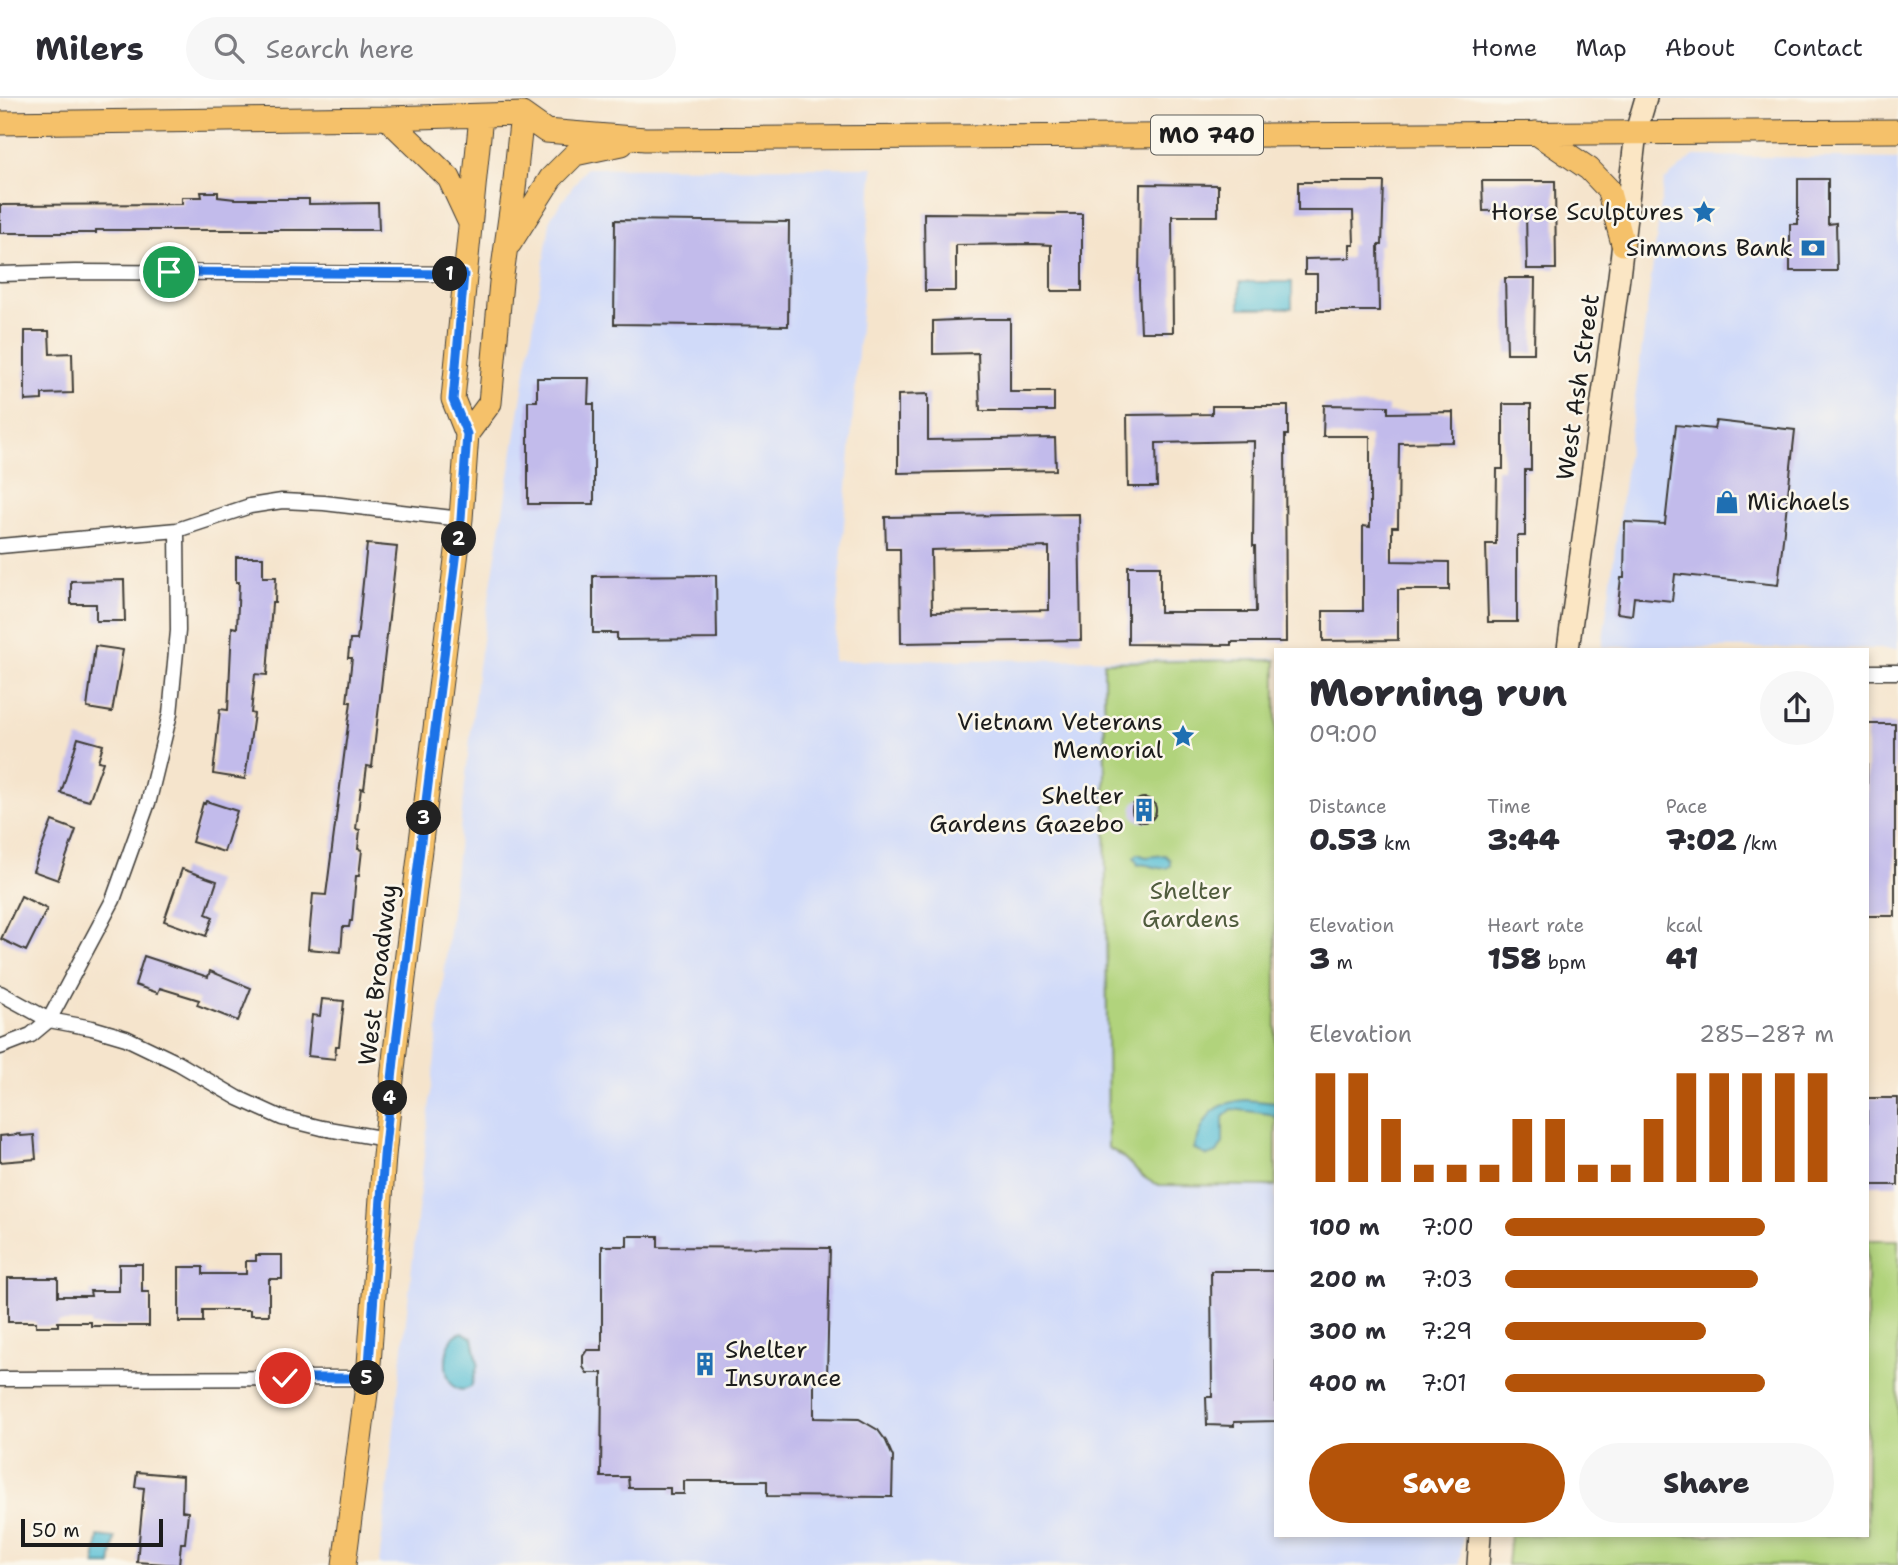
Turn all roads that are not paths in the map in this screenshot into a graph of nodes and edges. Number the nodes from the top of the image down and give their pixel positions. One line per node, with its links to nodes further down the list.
1 (408, 98): 6 (main road)
2 (1631, 98): 9 (street, West Ash Street)
3 (1646, 98): 9 (street, West Ash Street)
4 (528, 103): 5 (main road); 11 (main road, MO 740); 14 (main road)
5 (482, 107): 6 (main road); 12 (main road, West Broadway)
6 (387, 118): 7 (main road); 12 (main road)
7 (0, 123)
8 (1898, 131): 9 (main road, MO 740)
9 (1636, 132): 10 (main road, MO 740); 13 (street, West Ash Street)
10 (1536, 133): 11 (main road, MO 740); 13 (main road)
11 (645, 139): 14 (main road)
12 (470, 223): 16 (main road, West Broadway)
13 (1623, 244): 21 (street, West Ash Street)
14 (505, 251): 17 (main road)
15 (0, 274): 16 (street)
16 (464, 274): 17 (main road, West Broadway)
17 (467, 434): 18 (main road, West Broadway)
18 (461, 519): 19 (street); 27 (main road, West Broadway)
19 (177, 530): 20 (street); 25 (street)
20 (0, 546)
21 (1568, 648)
22 (1869, 672): 23 (street)
23 (1898, 672)
24 (0, 993): 25 (street)
25 (50, 1020): 26 (street); 27 (street)
26 (0, 1047)
27 (386, 1139): 28 (main road, West Broadway)
28 (368, 1378): 29 (street); 31 (main road, West Broadway)
29 (0, 1379)
30 (1480, 1537): 32 (street)
31 (344, 1565)
32 (1478, 1565)

